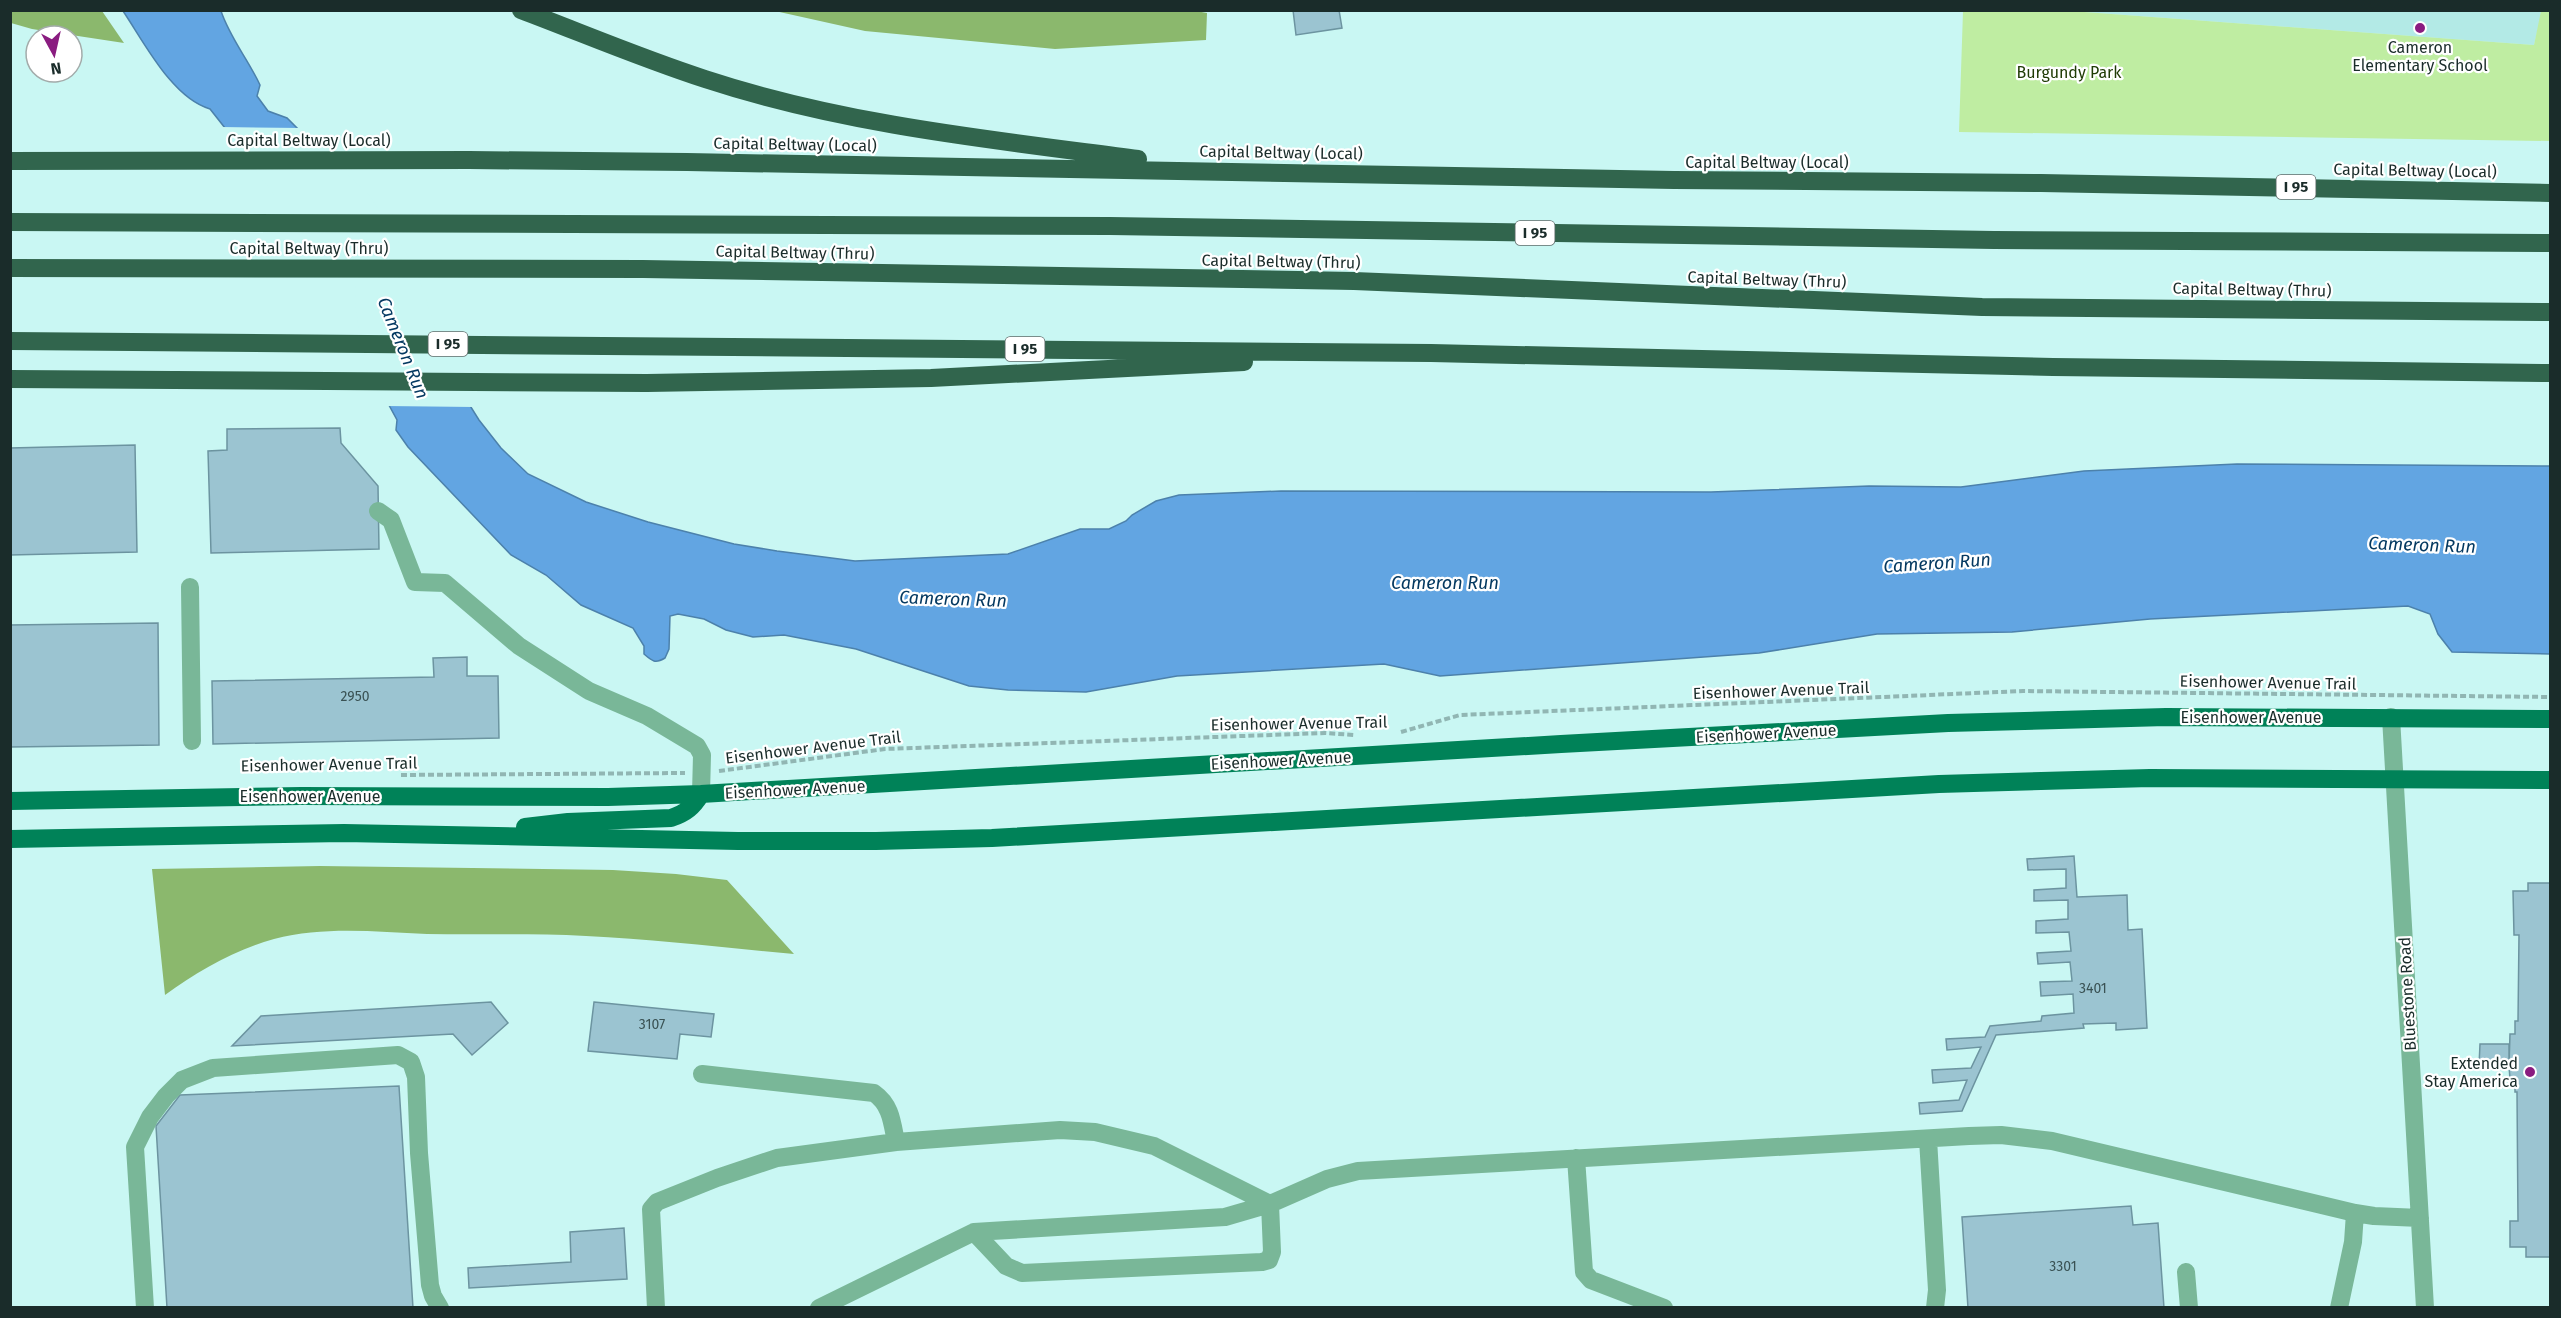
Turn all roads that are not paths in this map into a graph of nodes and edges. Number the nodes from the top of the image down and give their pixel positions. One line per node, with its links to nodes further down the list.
1 (521, 10): 3 (highway)
2 (537, 10): 3 (highway)
3 (570, 28): 5 (highway)
4 (13, 160): 5 (highway, Capital Beltway (Local) / I 95)
5 (1228, 170): 6 (highway, Capital Beltway (Local) / I 95)
6 (2550, 193)
7 (10, 222): 8 (highway, Capital Beltway (Thru) / I 95)
8 (2550, 243)
9 (10, 268): 10 (highway, Capital Beltway (Thru))
10 (2550, 312)
11 (10, 341): 12 (highway, I 95)
12 (1431, 353): 13 (highway, I 95); 14 (highway)
13 (2550, 373)
14 (10, 380)
15 (378, 511): 22 (street)
16 (190, 586): 19 (street)
17 (2391, 717): 18 (main road, Eisenhower Avenue); 20 (street, Bluestone Road); 22 (main road, Eisenhower Avenue)
18 (2550, 719)
19 (192, 741)
20 (2394, 778): 21 (main road); 24 (main road); 32 (street, Bluestone Road)
21 (2550, 780)
22 (701, 795): 23 (main road, Eisenhower Avenue); 24 (main road)
23 (10, 801)
24 (467, 835): 25 (main road)
25 (10, 839)
26 (702, 1074): 28 (street)
27 (1928, 1139): 29 (street); 31 (street); 40 (street)
28 (896, 1142): 30 (street); 37 (street)
29 (1576, 1158): 30 (street); 39 (street)
30 (1270, 1204): 33 (street); 33 (street)
31 (2355, 1213): 32 (street); 42 (street)
32 (2420, 1218): 43 (street, Bluestone Road)
33 (974, 1232): 38 (street)
34 (2186, 1272): 41 (street)
35 (145, 1308): 36 (street)
36 (440, 1308)
37 (657, 1308)
38 (819, 1308)
39 (1664, 1308)
40 (1935, 1308)
41 (2189, 1308)
42 (2339, 1308)
43 (2425, 1308)

